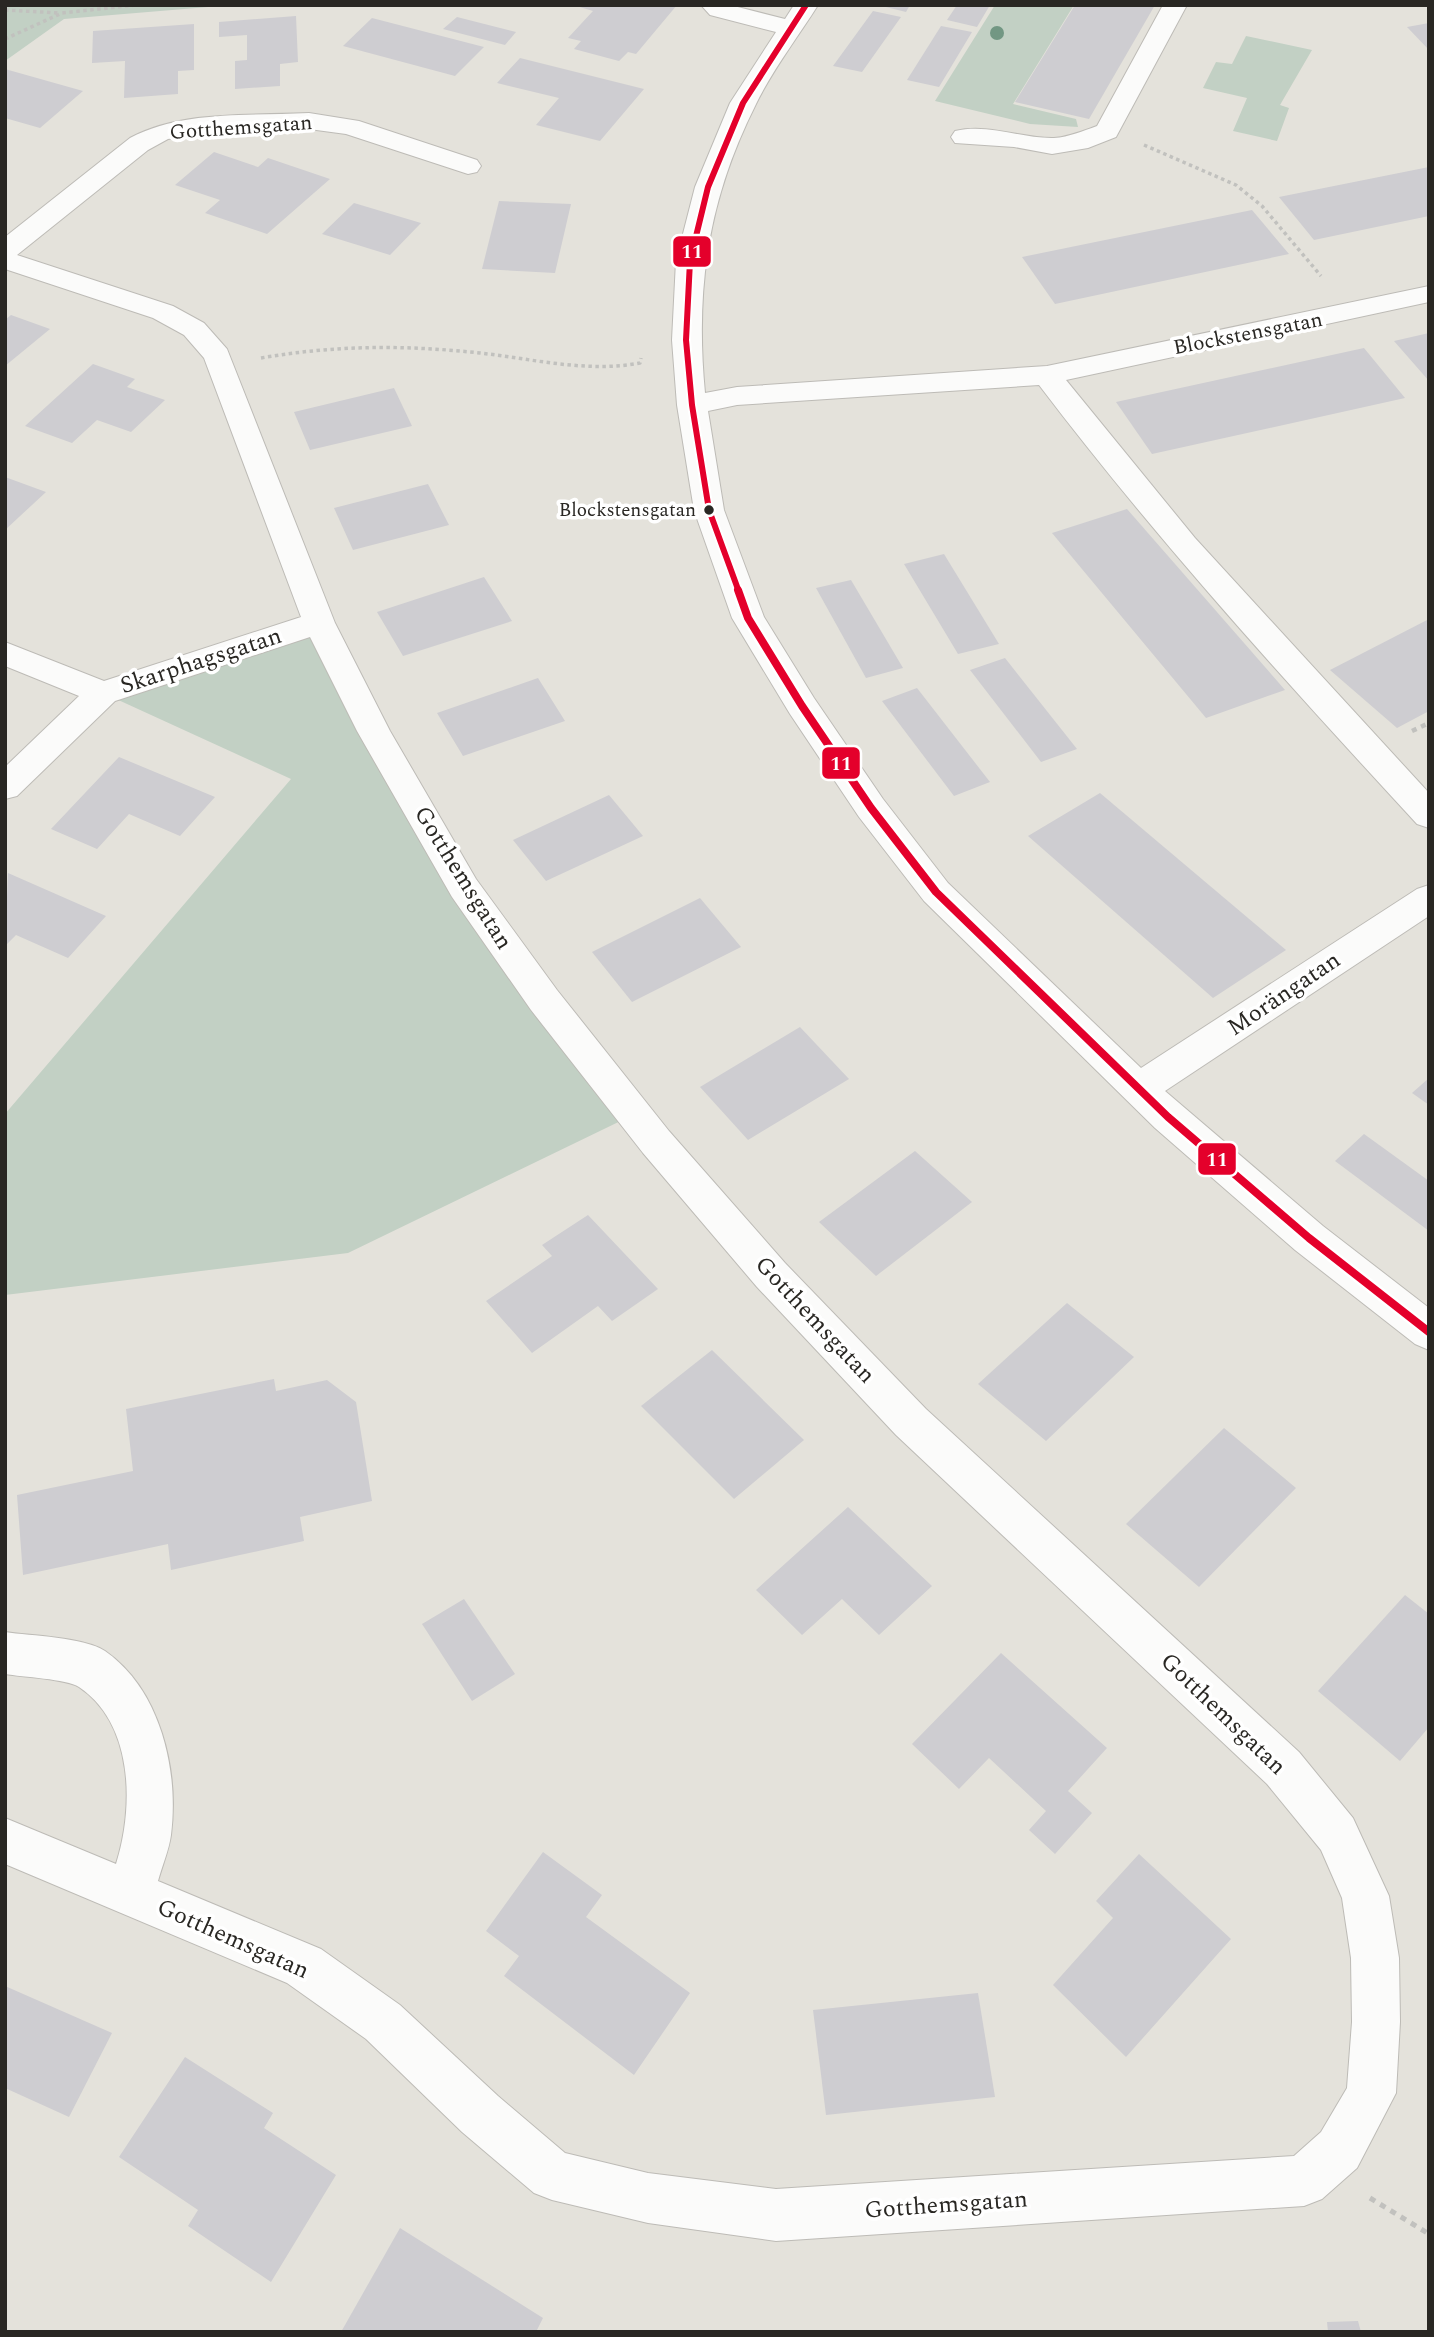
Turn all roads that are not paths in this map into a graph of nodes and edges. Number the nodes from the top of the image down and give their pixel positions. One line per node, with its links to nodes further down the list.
1 (713, 5): 3 (street)
2 (1175, 5): 4 (street)
3 (799, 17): 10 (street)
4 (964, 137)
5 (468, 166): 6 (street, Gotthemsgatan)
6 (5, 251)
7 (5, 260): 11 (street, Gotthemsgatan)
8 (1429, 294): 9 (street, Blockstensgatan)
9 (1047, 374): 10 (street, Blockstensgatan); 15 (street)
10 (692, 405): 17 (street)
11 (319, 623): 13 (street, Skarphagsgatan); 21 (street, Gotthemsgatan)
12 (5, 653): 13 (street, Skarphagsgatan)
13 (103, 693): 14 (street)
14 (5, 788)
15 (1429, 815)
16 (1429, 898): 17 (street, Morängatan)
17 (1138, 1089): 18 (street)
18 (1429, 1332)
19 (5, 1653): 21 (street)
20 (5, 1840): 21 (street, Gotthemsgatan)
21 (130, 1894)

